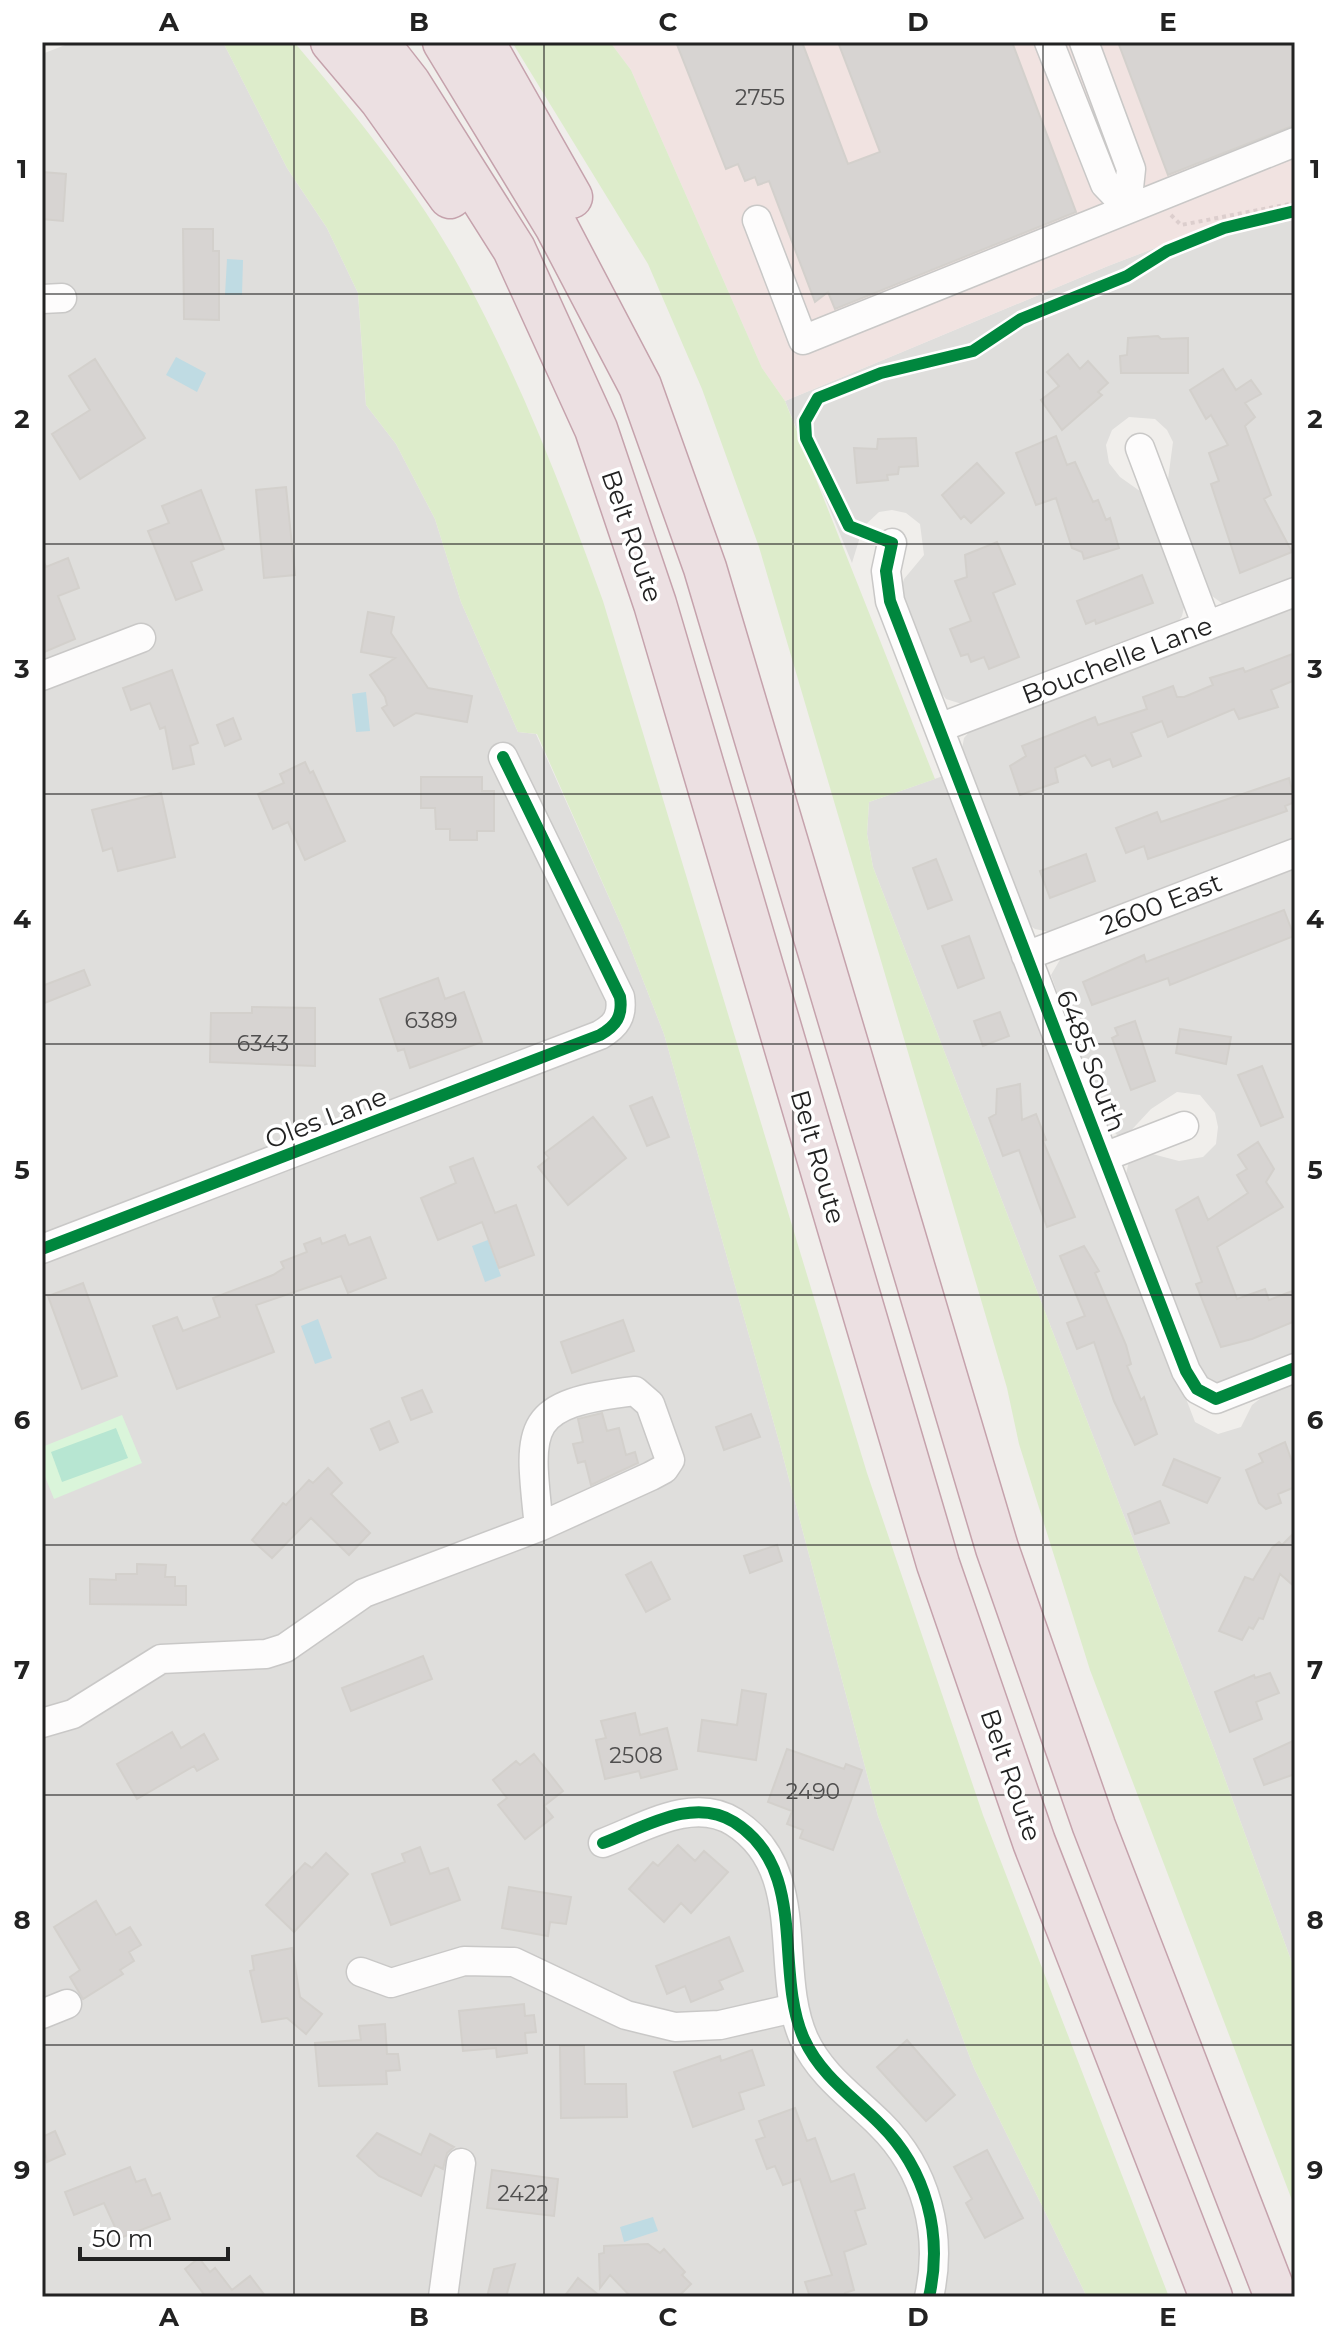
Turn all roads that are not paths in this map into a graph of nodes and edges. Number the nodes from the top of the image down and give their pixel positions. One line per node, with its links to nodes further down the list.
1 (332, 42): 14 (highway)
2 (377, 42): 14 (highway, Belt Route)
3 (444, 42): 10 (highway)
4 (483, 42): 10 (highway)
5 (1049, 42): 8 (street)
6 (1084, 42): 8 (street)
7 (1295, 142): 8 (street)
8 (1127, 207): 9 (street)
9 (757, 220)
10 (640, 386): 35 (highway)
11 (1140, 448): 15 (street)
12 (892, 543): 18 (street, 6485 South)
13 (1295, 592): 15 (street, Bouchelle Lane)
14 (655, 604): 34 (highway, Belt Route)
15 (1207, 626): 18 (street, Bouchelle Lane)
16 (141, 638): 17 (street)
17 (42, 676)
18 (939, 728): 21 (street, 6485 South)
19 (503, 757): 24 (street, Oles Lane)
20 (1295, 853): 21 (street, 2600 East)
21 (1026, 956): 23 (street, 6485 South)
22 (1184, 1126): 23 (street)
23 (1104, 1157): 25 (street, 6485 South)
24 (42, 1249)
25 (1295, 1368)
26 (539, 1527): 26 (street); 27 (street)
27 (42, 1723)
28 (603, 1843): 30 (street)
29 (361, 1972): 30 (street)
30 (794, 2008): 33 (street)
31 (461, 2163): 32 (street)
32 (443, 2297)
33 (929, 2297)
34 (1211, 2297)
35 (1276, 2297)

